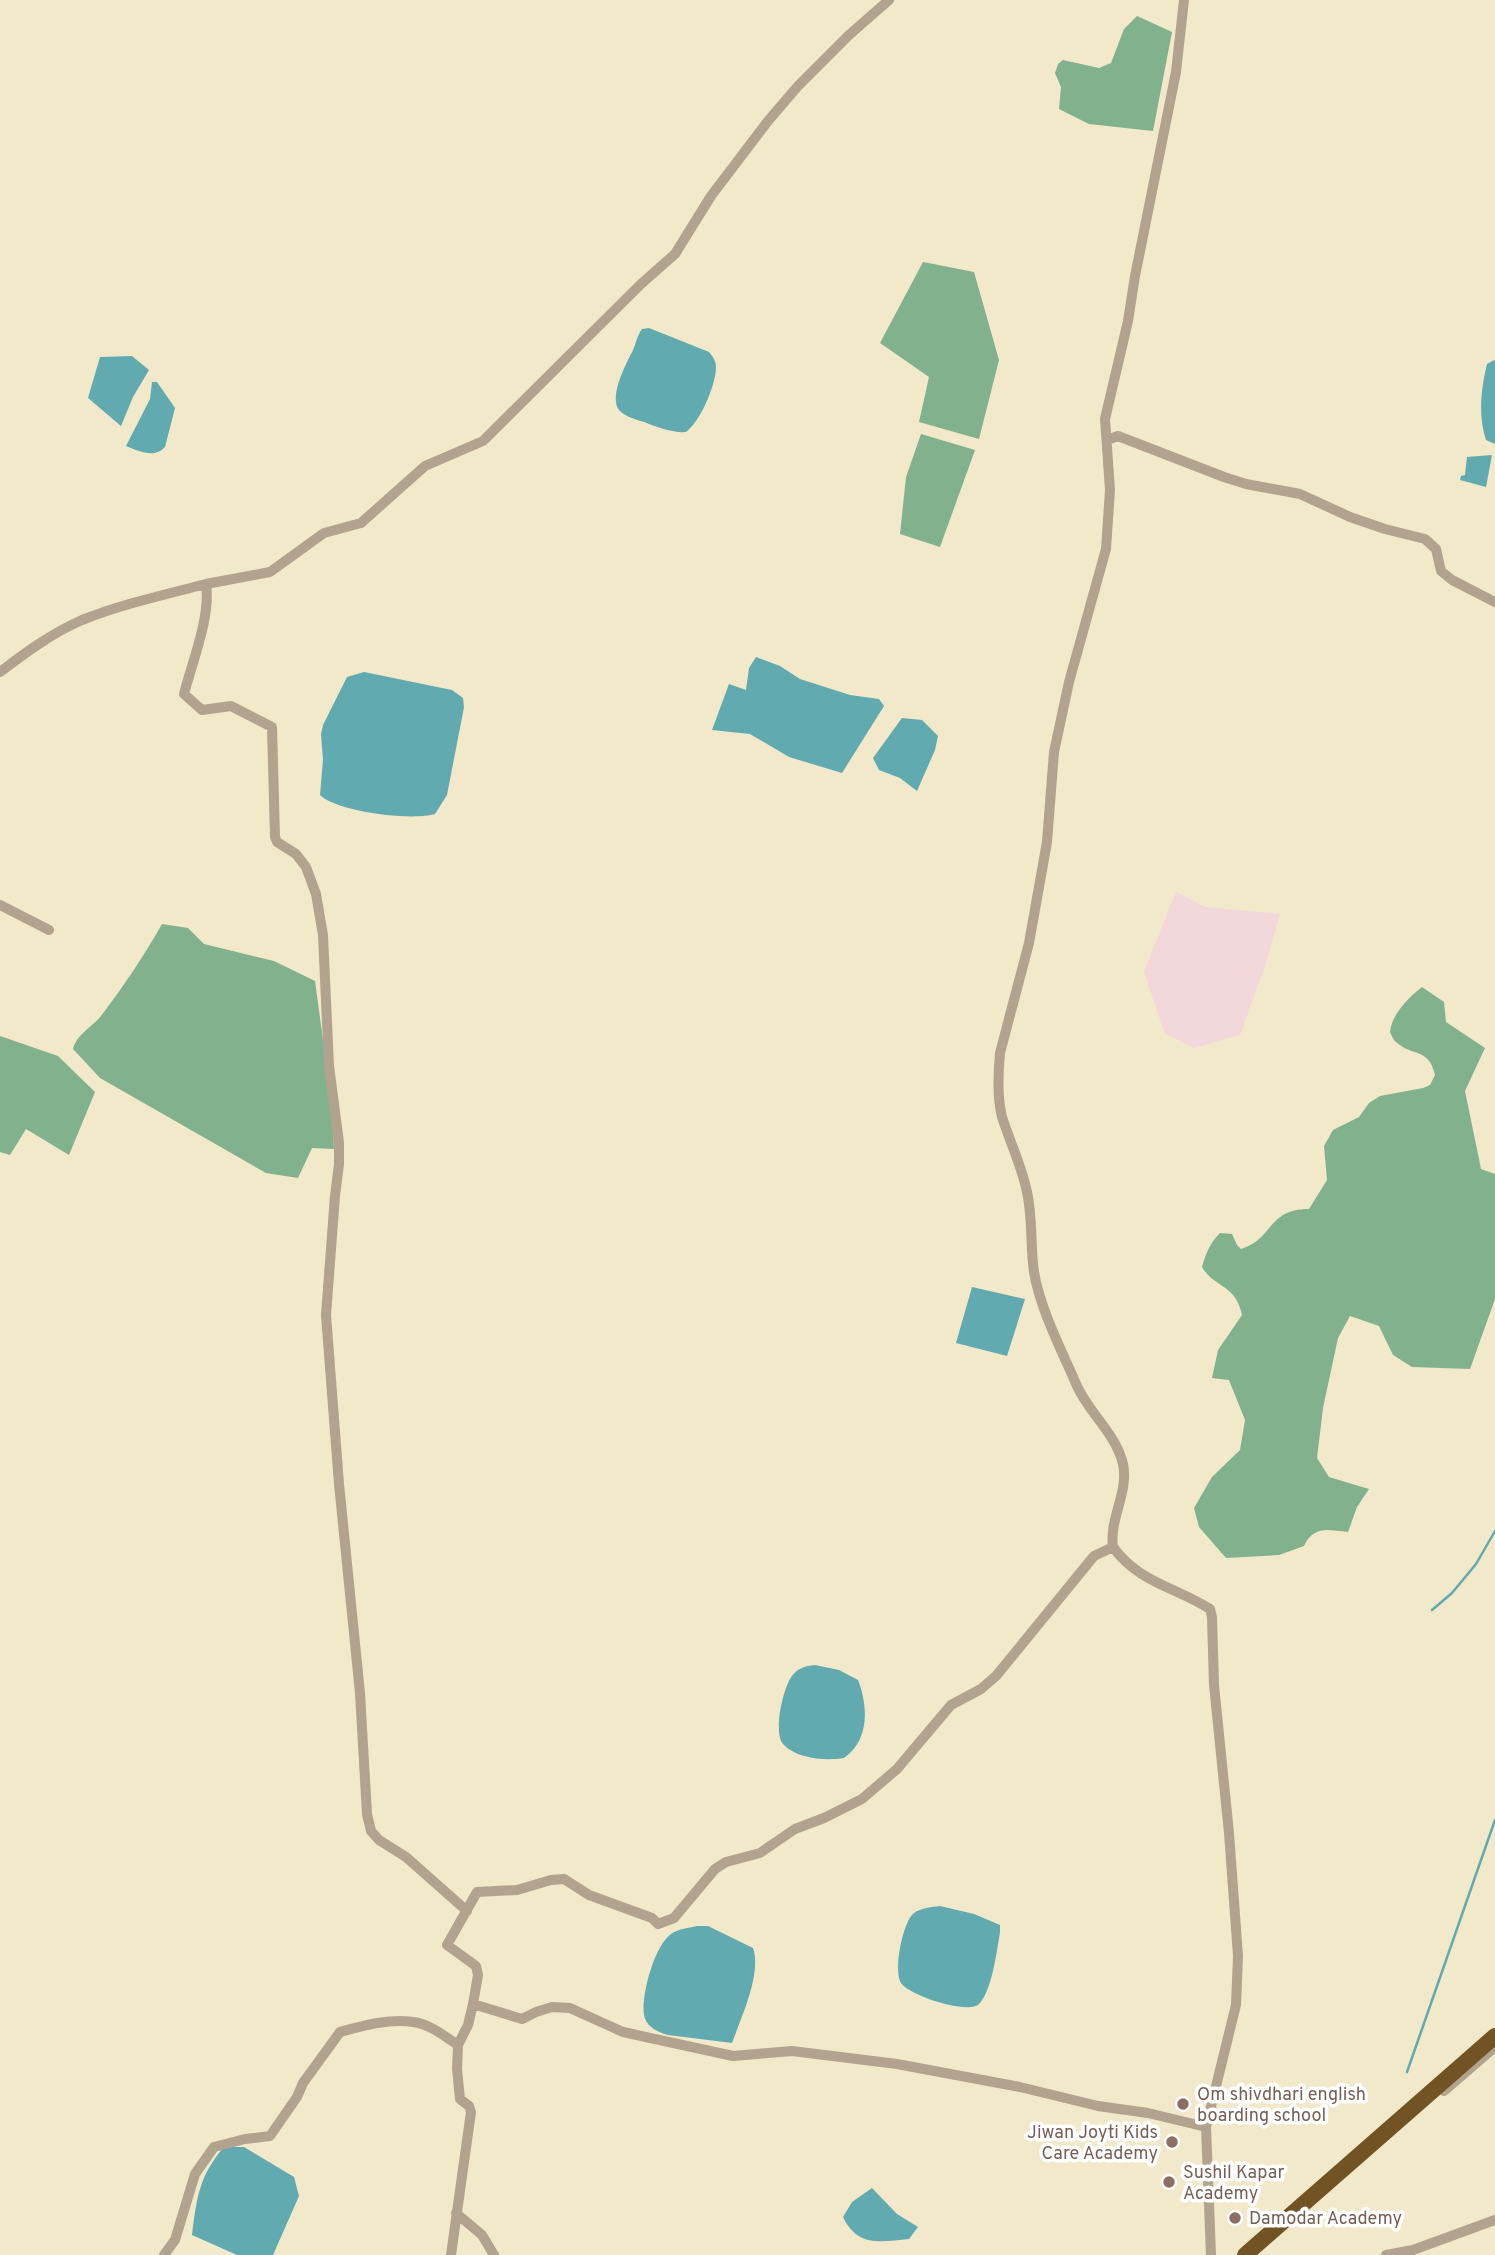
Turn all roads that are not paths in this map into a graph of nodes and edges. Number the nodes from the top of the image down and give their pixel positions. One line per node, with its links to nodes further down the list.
1 (889, 0): 4 (street)
2 (1184, 0): 3 (street)
3 (1107, 440): 5 (street); 9 (street)
4 (206, 584): 6 (street); 10 (street)
5 (1495, 601)
6 (0, 672)
7 (0, 905): 8 (street)
8 (49, 930)
9 (1113, 1547): 10 (street); 15 (street)
10 (467, 1911): 11 (street)
11 (473, 2004): 13 (street); 15 (street)
12 (1495, 2036): 23 (highway)
13 (458, 2045): 16 (street); 19 (street)
14 (1495, 2048): 18 (street)
15 (1206, 2127): 22 (street)
16 (456, 2213): 20 (street); 21 (street)
17 (1495, 2220): 24 (street)
18 (1262, 2243)
19 (163, 2255)
20 (451, 2255)
21 (494, 2255)
22 (1210, 2255)
23 (1246, 2255)
24 (1386, 2255)

